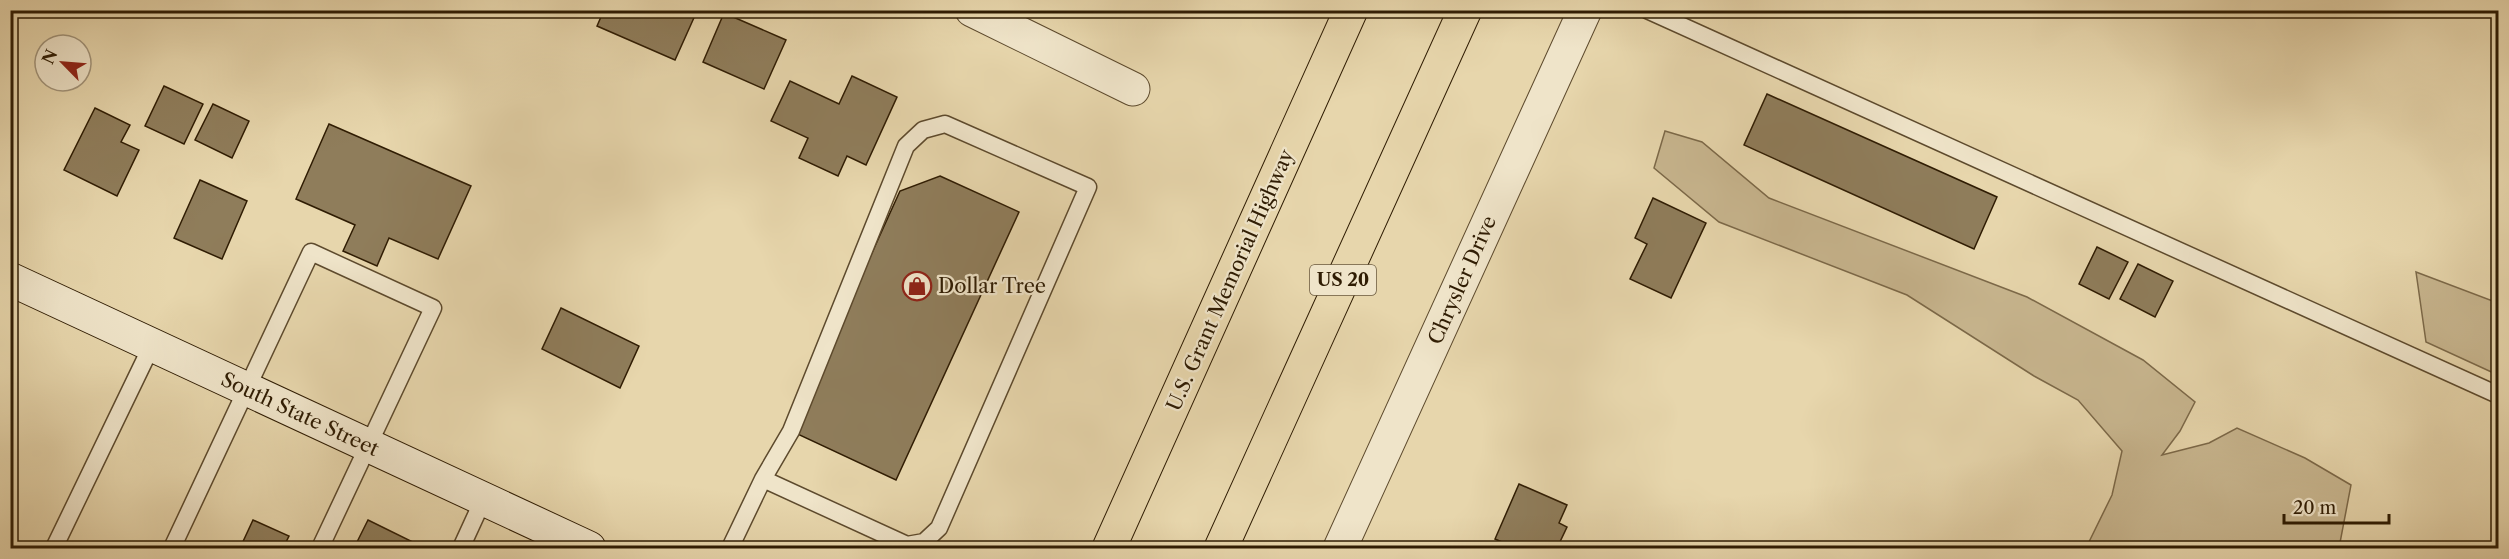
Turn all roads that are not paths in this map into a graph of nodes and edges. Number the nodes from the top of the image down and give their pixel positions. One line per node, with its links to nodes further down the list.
1 (972, 10): 6 (street)
2 (1351, 10): 20 (main road, U.S. Grant Memorial Highway)
3 (1465, 10): 21 (main road, US 20)
4 (1585, 10): 22 (street, Chrysler Drive)
5 (1647, 10): 10 (lane)
6 (1133, 89)
7 (10, 279): 8 (street, South State Street)
8 (152, 345): 9 (street, South State Street); 14 (lane)
9 (248, 390): 11 (street, South State Street); 11 (lane); 15 (lane)
10 (2499, 395)
11 (370, 447): 13 (street, South State Street); 16 (lane)
12 (763, 479): 12 (lane); 19 (lane)
13 (483, 500): 17 (lane); 18 (street, South State Street)
14 (54, 549)
15 (172, 549)
16 (320, 549)
17 (461, 549)
18 (589, 549)
19 (730, 549)
20 (1109, 549)
21 (1221, 549)
22 (1340, 549)

